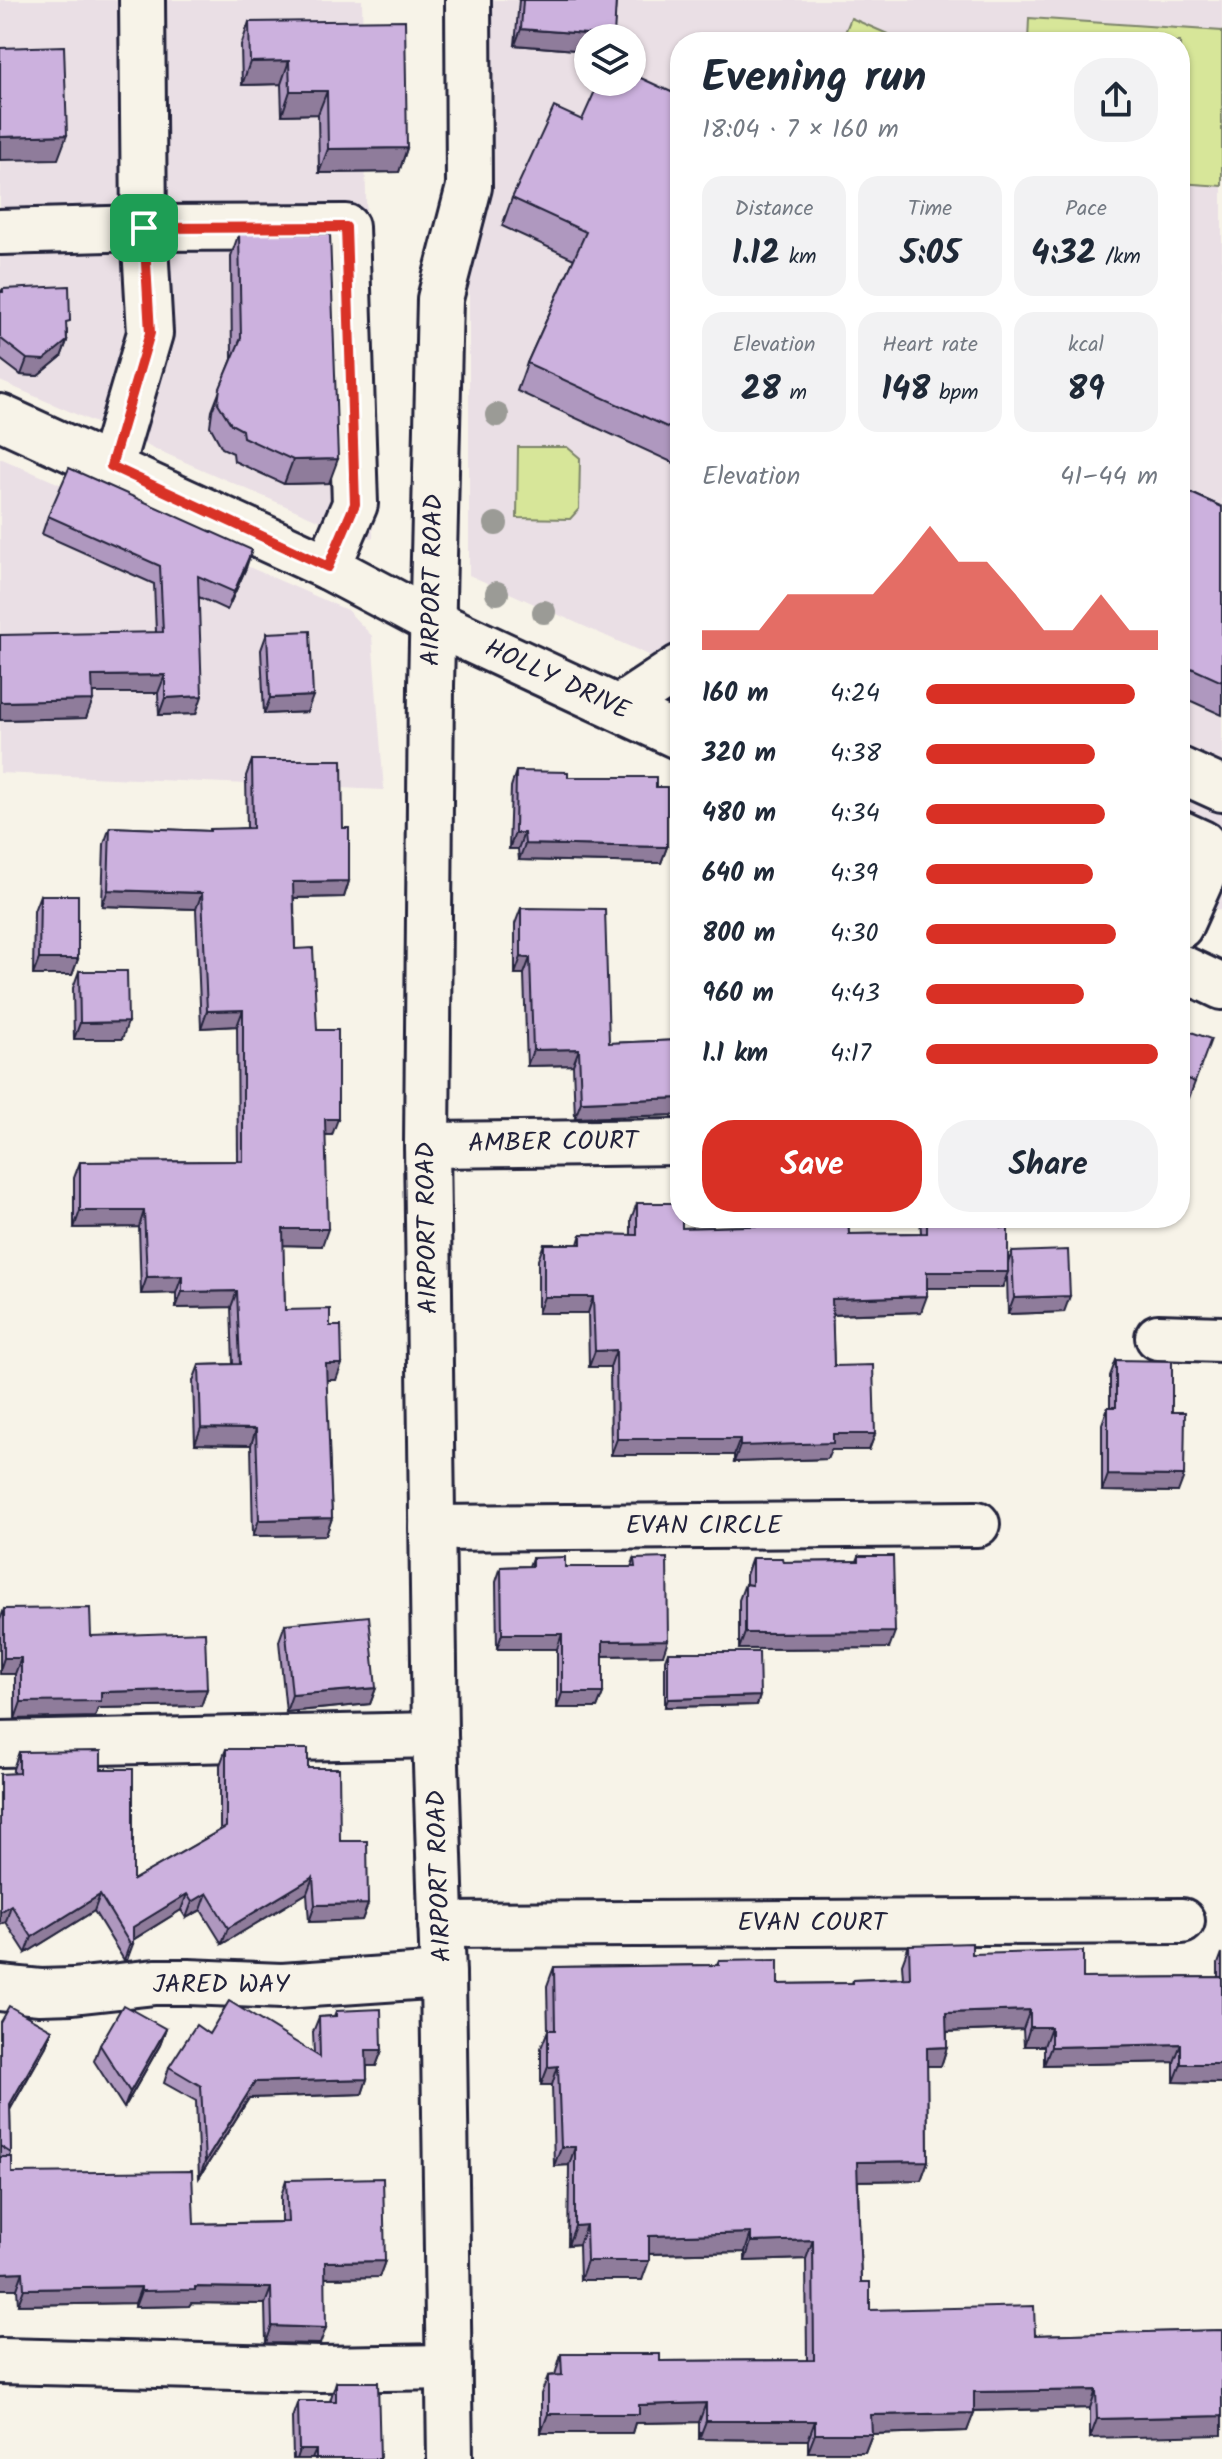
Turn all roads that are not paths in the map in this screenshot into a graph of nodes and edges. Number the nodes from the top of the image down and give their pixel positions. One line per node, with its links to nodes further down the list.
1 (142, 0): 3 (street)
2 (468, 0): 8 (street, AIRPORT ROAD)
3 (144, 228): 4 (street); 6 (street); 7 (street)
4 (0, 232)
5 (0, 417): 6 (street, HOLLY DRIVE)
6 (111, 466): 7 (street, HOLLY DRIVE)
7 (328, 567): 8 (street, HOLLY DRIVE)
8 (432, 622): 10 (street, HOLLY DRIVE); 17 (street, AIRPORT ROAD)
9 (670, 674): 10 (street)
10 (618, 708): 11 (street, HOLLY DRIVE)
11 (670, 732)
12 (1190, 775): 13 (street)
13 (1222, 789)
14 (1190, 838): 15 (street)
15 (1190, 904)
16 (670, 1142): 17 (street, AMBER COURT)
17 (427, 1145): 21 (street, AIRPORT ROAD)
18 (1158, 1337): 19 (street)
19 (1222, 1339)
20 (977, 1524): 21 (street, EVAN CIRCLE)
21 (432, 1528): 22 (street, AIRPORT ROAD)
22 (435, 1735): 23 (street); 25 (street, AIRPORT ROAD)
23 (0, 1744)
24 (1182, 1921): 25 (street, EVAN COURT)
25 (441, 1925): 26 (street, AIRPORT ROAD)
26 (443, 1975): 27 (street, JARED WAY); 29 (street, AIRPORT ROAD)
27 (0, 1988)
28 (0, 2361): 29 (street)
29 (449, 2367): 30 (street, AIRPORT ROAD)
30 (450, 2459)

